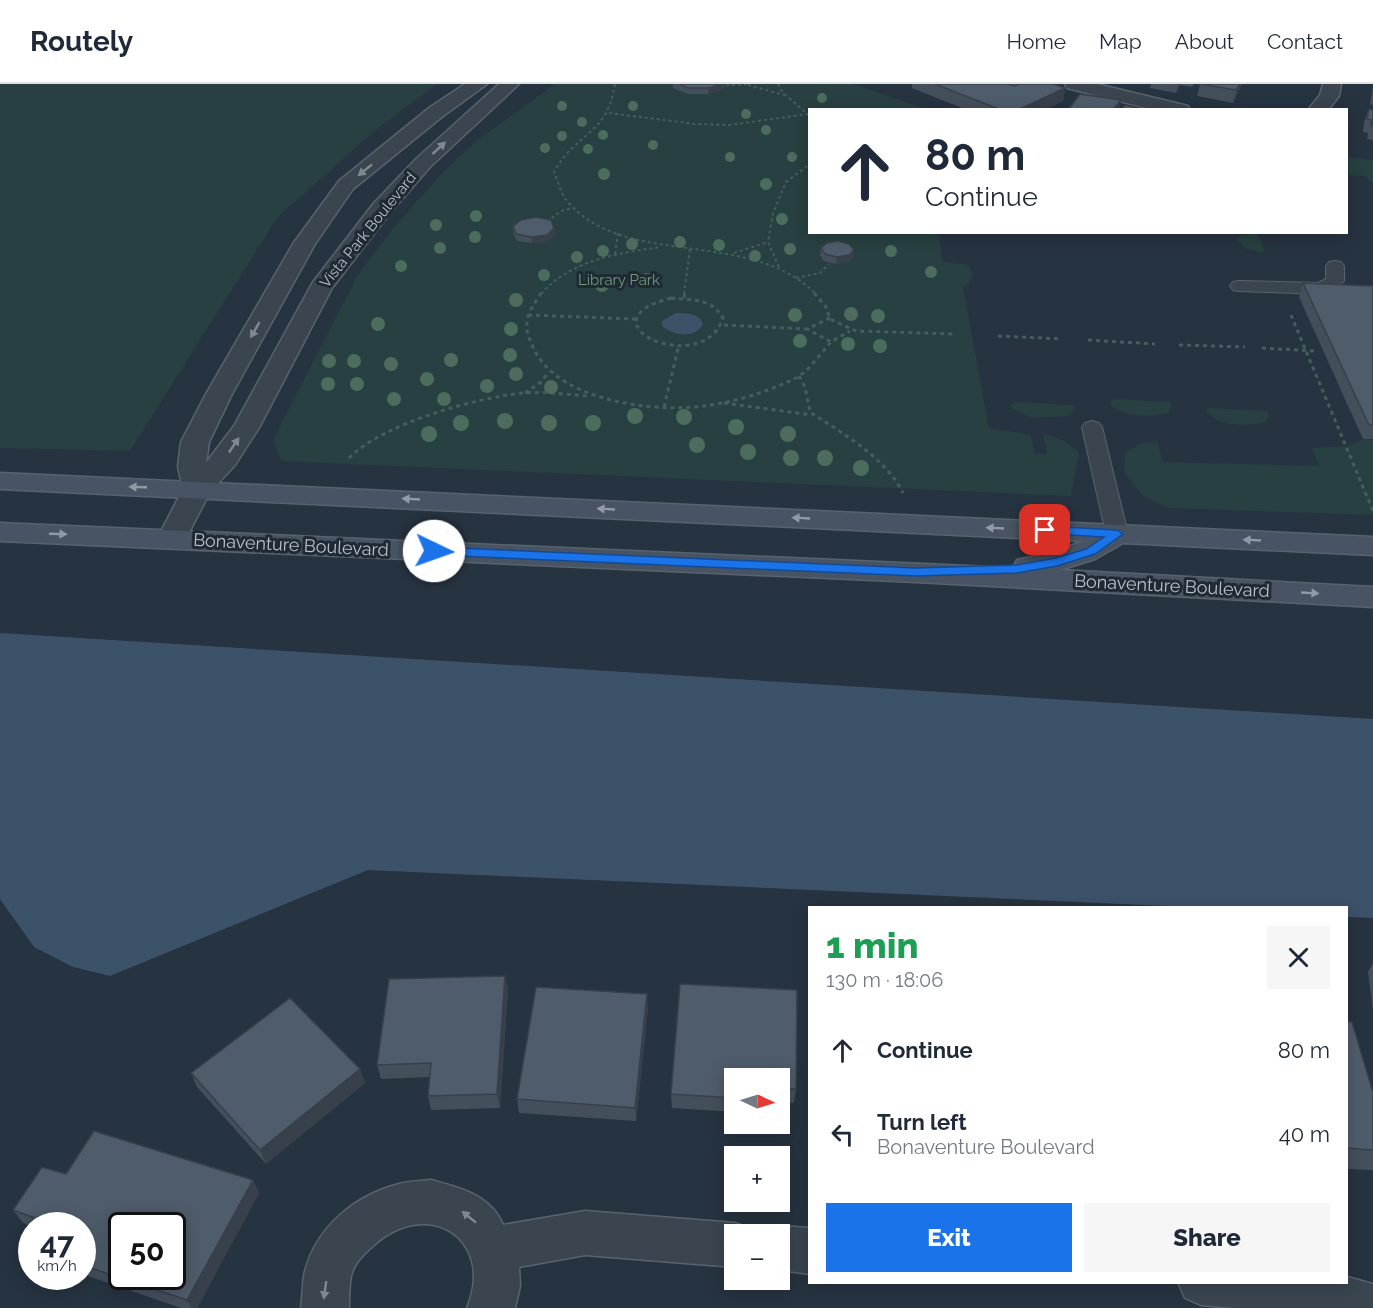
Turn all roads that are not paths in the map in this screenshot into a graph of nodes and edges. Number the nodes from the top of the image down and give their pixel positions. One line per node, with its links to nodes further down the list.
1 (478, 84): 11 (street, Vista Park Boulevard, one-way to 11)
2 (510, 84): 11 (street, Vista Park Boulevard, one-way to 2)
3 (1074, 84): 5 (street)
4 (1332, 84): 6 (street)
5 (1173, 108)
6 (1319, 108)
7 (1335, 266): 8 (lane)
8 (1239, 286)
9 (1092, 428): 13 (lane)
10 (0, 481): 11 (main road, one-way to 10)
11 (196, 489): 13 (main road, one-way to 11); 14 (street, Vista Park Boulevard)
12 (0, 532): 14 (main road, Bonaventure Boulevard, one-way to 14)
13 (1117, 534): 15 (main road, one-way to 13); 16 (main road)
14 (172, 539): 16 (main road, Bonaventure Boulevard)
15 (1373, 546)
16 (916, 572): 17 (main road, Bonaventure Boulevard, one-way to 17)
17 (1373, 597)
18 (724, 1244): 20 (street)
19 (790, 1249): 21 (street)
20 (493, 1250): 23 (street, one-way to 23); 24 (street)
21 (808, 1251)
22 (1225, 1284): 25 (street)
23 (325, 1308)
24 (491, 1308)
25 (1372, 1308)

